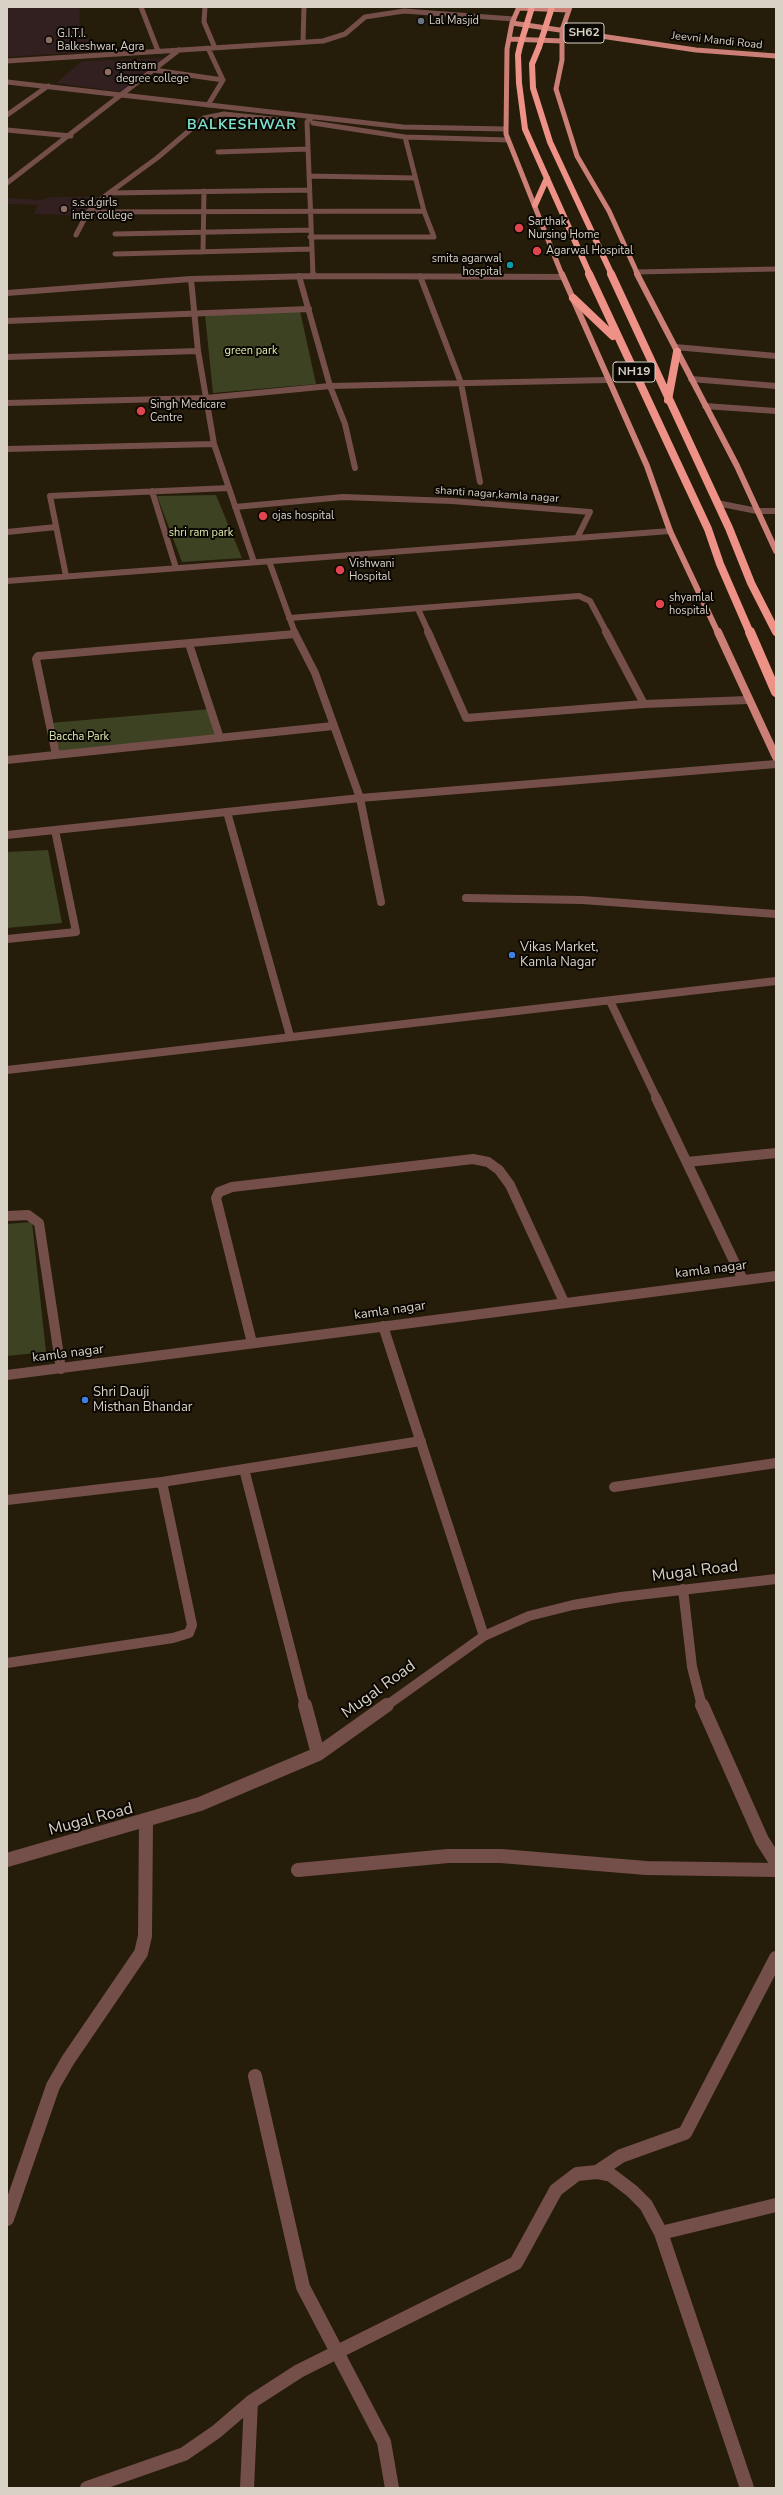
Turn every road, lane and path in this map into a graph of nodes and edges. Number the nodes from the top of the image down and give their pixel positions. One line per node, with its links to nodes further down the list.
1 (141, 7): 19 (street)
2 (205, 7): 17 (street)
3 (304, 7): 13 (street)
4 (519, 7): 7 (main road); 8 (main road)
5 (532, 7): 42 (highway, NH19, bridge)
6 (552, 7): 83 (highway, NH19, bridge)
7 (570, 8): 9 (main road)
8 (513, 21): 9 (main road, Jeevni Mandi Road / SH62); 12 (main road); 13 (street)
9 (563, 27): 10 (main road, Jeevni Mandi Road / SH62); 14 (main road); 15 (main road, Jeevni Mandi Road / SH62)
10 (586, 28)
11 (620, 33): 15 (main road, Jeevni Mandi Road / SH62)
12 (509, 39): 14 (main road); 33 (main road)
13 (302, 42): 17 (street)
14 (562, 42): 61 (main road)
15 (657, 43): 20 (main road, Jeevni Mandi Road / SH62)
16 (208, 48): 17 (street); 18 (street); 23 (street)
17 (215, 48)
18 (179, 50): 19 (street); 22 (street)
19 (158, 52): 21 (street)
20 (776, 56)
21 (7, 61)
22 (154, 70): 23 (street); 26 (street)
23 (223, 80): 27 (street)
24 (7, 82): 25 (street)
25 (48, 86): 26 (street); 28 (street)
26 (124, 95): 27 (street); 35 (street)
27 (208, 105): 29 (street)
28 (7, 115)
29 (312, 117): 32 (street); 33 (street)
30 (284, 120): 46 (street)
31 (292, 121): 32 (street)
32 (307, 122): 36 (street); 38 (street)
33 (505, 129): 37 (main road)
34 (7, 130): 35 (street)
35 (70, 136): 43 (street)
36 (405, 137): 37 (street); 41 (street)
37 (508, 140): 47 (main road)
38 (308, 149): 39 (street); 40 (street)
39 (218, 152)
40 (309, 176): 41 (street); 44 (street)
41 (415, 178): 50 (street)
42 (547, 178): 47 (highway); 72 (highway, NH19)
43 (7, 183)
44 (309, 190): 45 (street); 48 (street)
45 (204, 191): 46 (street); 49 (street)
46 (109, 193): 51 (street)
47 (535, 205): 65 (main road)
48 (310, 209): 49 (street); 50 (street); 52 (street)
49 (204, 211): 51 (street); 53 (street)
50 (424, 211): 56 (street)
51 (88, 212): 55 (street)
52 (310, 230): 53 (street); 56 (street)
53 (204, 232): 54 (street); 58 (street)
54 (115, 234)
55 (76, 235)
56 (310, 237): 57 (street)
57 (311, 249): 58 (street); 63 (street)
58 (203, 252): 59 (street)
59 (115, 254)
60 (776, 269): 61 (street)
61 (636, 272): 73 (main road)
62 (300, 276): 63 (street); 66 (street); 69 (street)
63 (313, 276): 64 (street)
64 (420, 276): 65 (street); 79 (street)
65 (563, 277): 68 (main road)
66 (191, 279): 67 (street); 70 (street)
67 (7, 293)
68 (572, 298): 72 (highway); 78 (main road)
69 (309, 309): 70 (street); 80 (street)
70 (194, 313): 71 (street); 74 (street)
71 (7, 321)
72 (621, 344): 112 (highway, NH19)
73 (676, 349): 75 (street); 77 (main road); 83 (highway)
74 (198, 351): 76 (street); 82 (street)
75 (776, 356)
76 (7, 357)
77 (691, 378): 81 (street); 85 (main road)
78 (607, 380): 79 (street); 98 (main road)
79 (461, 383): 80 (street); 90 (street)
80 (330, 386): 82 (street); 89 (street)
81 (776, 386)
82 (206, 398): 84 (street); 87 (street)
83 (668, 400): 93 (highway, NH19)
84 (7, 403)
85 (706, 406): 86 (street); 95 (main road)
86 (776, 411)
87 (214, 444): 88 (street); 91 (street)
88 (7, 449)
89 (355, 468)
90 (480, 482)
91 (229, 488): 92 (street); 94 (street)
92 (152, 491): 97 (street); 104 (street)
93 (717, 503): 95 (street); 109 (highway, NH19)
94 (235, 507): 100 (street, shanti nagar,kamla nagar); 103 (street)
95 (757, 510): 96 (street); 101 (main road)
96 (776, 511)
97 (56, 528): 99 (street); 105 (street)
98 (670, 531): 100 (street); 113 (main road)
99 (7, 532)
100 (577, 538): 102 (street)
101 (776, 551)
102 (269, 561): 103 (street); 108 (street)
103 (254, 562): 104 (street)
104 (176, 568): 105 (street)
105 (66, 576): 106 (street)
106 (7, 581)
107 (418, 609): 108 (street); 114 (street); 114 (street)
108 (289, 618): 110 (street)
109 (776, 632)
110 (295, 634): 111 (street); 115 (street)
111 (189, 644): 116 (street); 117 (street)
112 (776, 692)
113 (748, 700): 114 (street); 118 (main road)
114 (644, 704)
115 (333, 726): 116 (street); 121 (street)
116 (220, 738): 117 (street)
117 (56, 755): 119 (street)
118 (776, 757)
119 (7, 760)
120 (776, 764): 121 (street)
121 (360, 798): 122 (street); 126 (street)
122 (227, 812): 123 (street); 131 (street)
123 (55, 830): 124 (street); 128 (street)
124 (7, 835)
125 (466, 898): 127 (street)
126 (381, 902)
127 (776, 914)
128 (7, 939)
129 (776, 981): 130 (street)
130 (610, 1001): 131 (street); 134 (street)
131 (290, 1036): 132 (street)
132 (7, 1070)
133 (776, 1153): 134 (street)
134 (687, 1162): 137 (street)
135 (7, 1216): 141 (street)
136 (776, 1276): 137 (street, kamla nagar)
137 (743, 1280): 138 (street, kamla nagar)
138 (564, 1302): 139 (street, kamla nagar); 140 (street)
139 (383, 1326): 140 (street, kamla nagar); 143 (street)
140 (252, 1343): 141 (street, kamla nagar)
141 (61, 1369): 142 (street, kamla nagar)
142 (7, 1375)
143 (420, 1441): 145 (street); 151 (street)
144 (776, 1463): 147 (street)
145 (244, 1469): 146 (street); 153 (street)
146 (162, 1482): 148 (street); 152 (street)
147 (614, 1486)
148 (7, 1500)
149 (776, 1579): 150 (street, Mugal Road)
150 (683, 1589): 151 (street, Mugal Road); 156 (street)
151 (484, 1636): 153 (street, Mugal Road)
152 (7, 1664)
153 (318, 1754): 154 (street, Mugal Road)
154 (146, 1821): 155 (street, Mugal Road); 163 (street)
155 (7, 1860)
156 (776, 1862)
157 (298, 1870): 158 (street)
158 (776, 1870)
159 (776, 1958): 161 (street)
160 (255, 2076): 165 (street)
161 (597, 2172): 164 (street); 165 (street)
162 (776, 2206): 164 (street)
163 (7, 2219)
164 (661, 2233): 170 (street)
165 (336, 2354): 166 (street); 169 (street)
166 (251, 2402): 167 (street); 168 (street)
167 (86, 2488)
168 (247, 2488)
169 (392, 2488)
170 (747, 2488)

